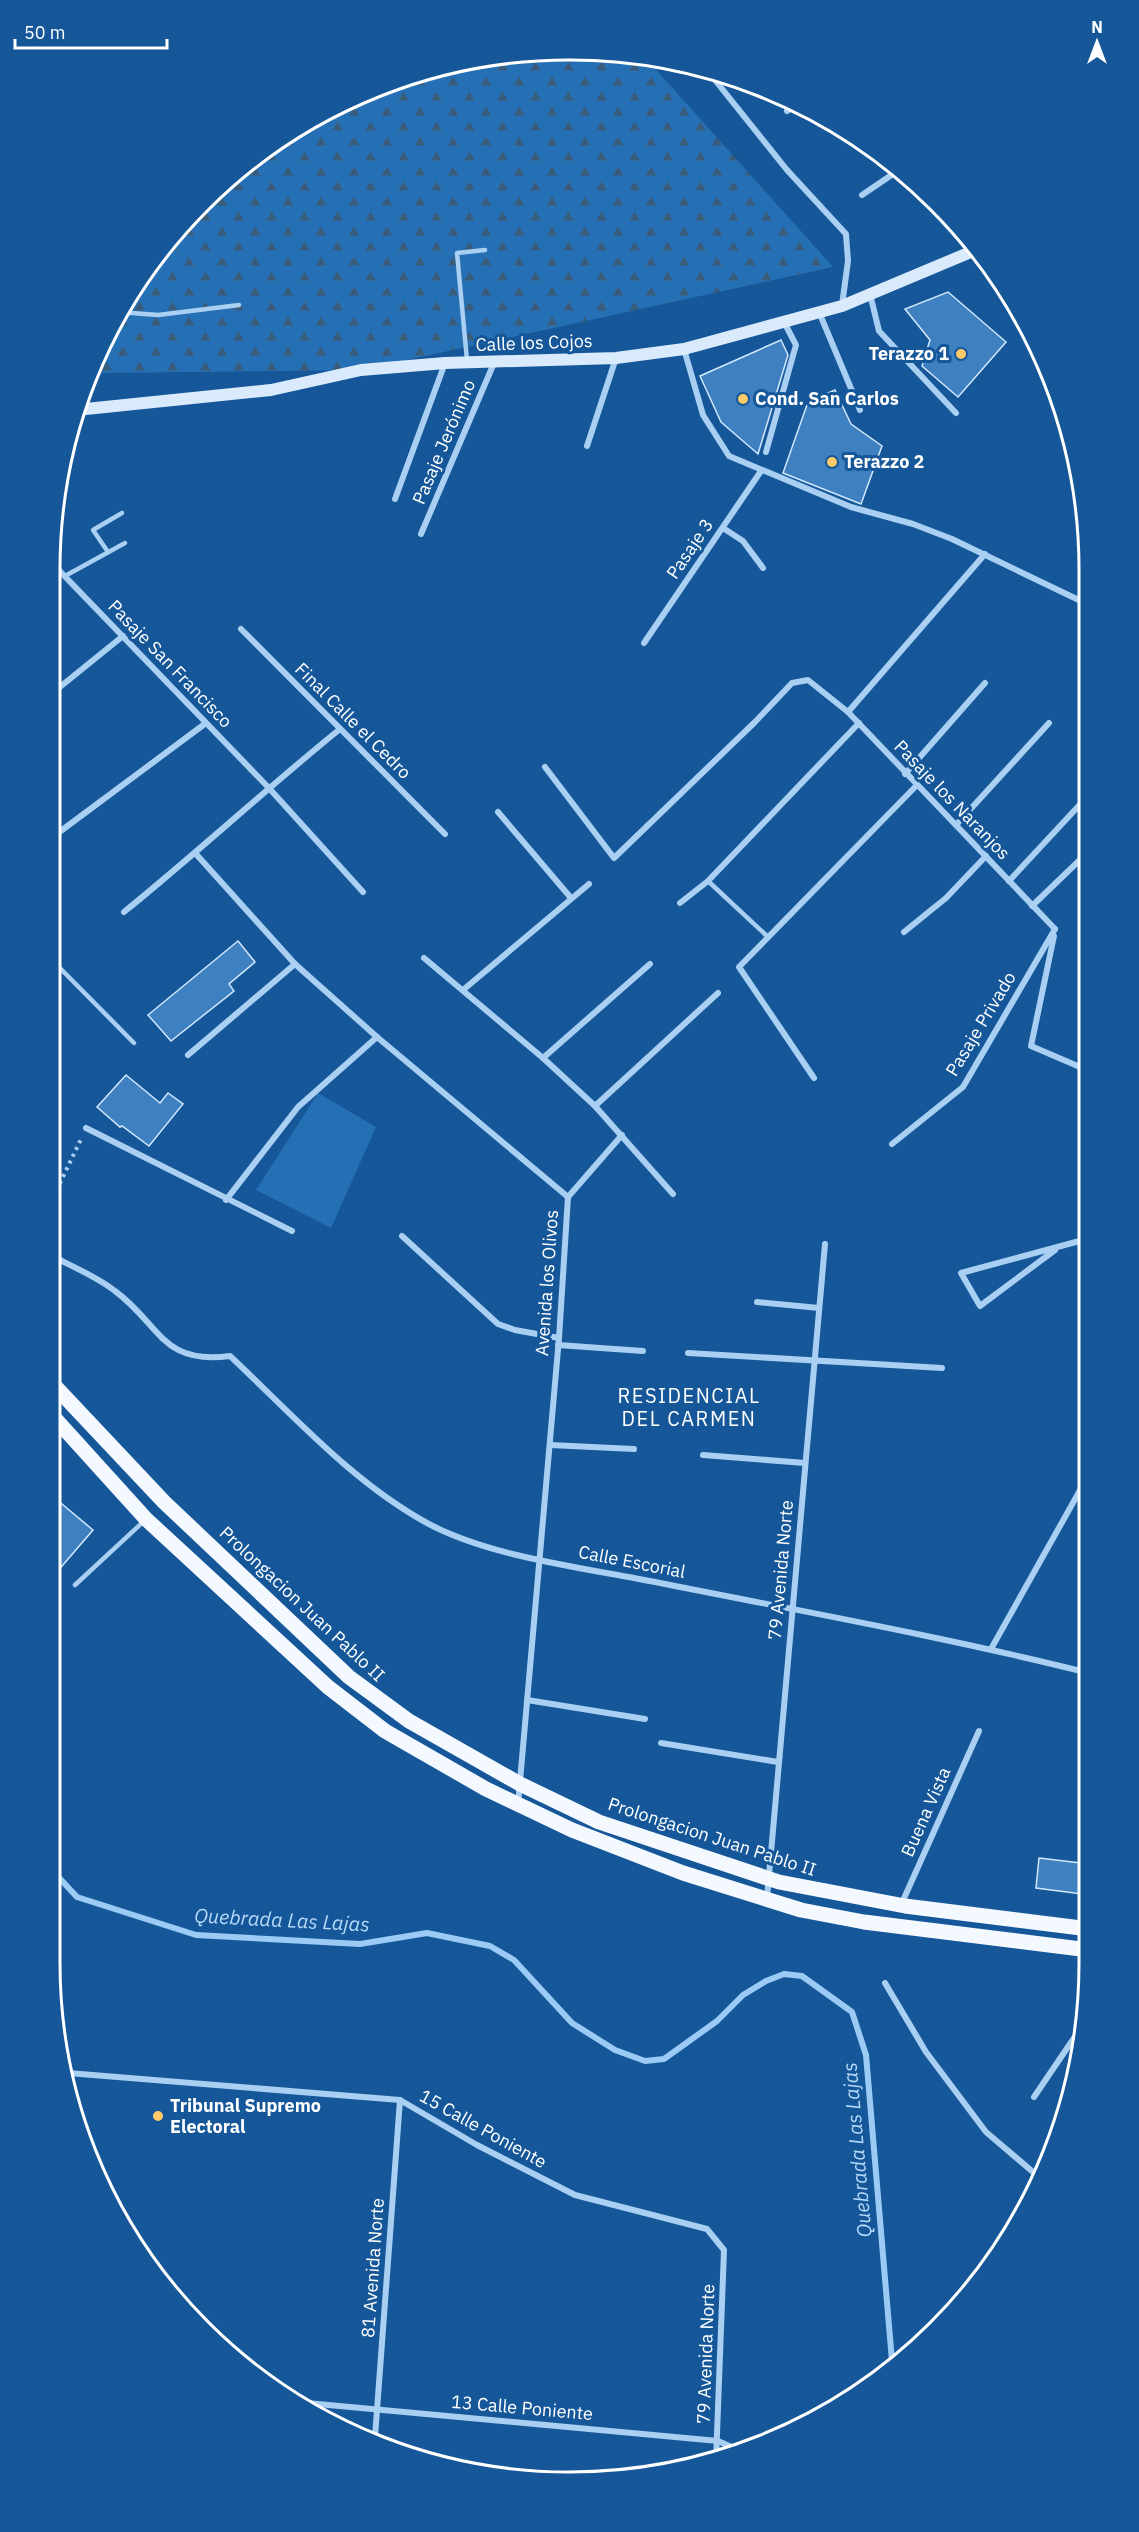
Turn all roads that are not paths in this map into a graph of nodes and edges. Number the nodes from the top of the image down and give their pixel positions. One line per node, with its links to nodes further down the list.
1 (716, 82): 8 (street)
2 (892, 175): 3 (street)
3 (862, 195)
4 (485, 250): 15 (lane)
5 (969, 253): 6 (street, Calle los Cojos)
6 (870, 294): 8 (street, Calle los Cojos); 19 (street)
7 (239, 305): 10 (lane)
8 (842, 306): 9 (street, Calle los Cojos)
9 (819, 312): 11 (street, Calle los Cojos); 18 (street)
10 (129, 313)
11 (784, 322): 12 (street, Calle los Cojos); 21 (street)
12 (684, 350): 13 (street, Calle los Cojos); 22 (street)
13 (616, 358): 16 (street, Calle los Cojos); 20 (street)
14 (445, 363): 15 (street, Calle los Cojos); 17 (street, Calle los Cojos); 23 (street)
15 (467, 363): 16 (street, Calle los Cojos)
16 (494, 363): 26 (street, Pasaje Jerónimo)
17 (87, 407)
18 (860, 410)
19 (956, 413)
20 (587, 446)
21 (765, 452)
22 (761, 471): 25 (street, Pasaje 3); 29 (street)
23 (395, 498)
24 (122, 513): 28 (lane)
25 (723, 528): 30 (street); 36 (street, Pasaje 3)
26 (421, 534)
27 (125, 543): 28 (lane)
28 (108, 552): 32 (lane)
29 (985, 554): 33 (street); 39 (street)
30 (763, 568)
31 (60, 571): 32 (street, Pasaje San Francisco)
32 (65, 576): 35 (street, Pasaje San Francisco)
33 (1079, 600)
34 (241, 629): 43 (street, Final Calle el Cedro)
35 (123, 636): 38 (street); 40 (street, Pasaje San Francisco)
36 (644, 643)
37 (985, 683): 45 (street)
38 (60, 687)
39 (848, 712): 41 (street, Pasaje los Naranjos); 44 (street, Pasaje los Naranjos)
40 (206, 723): 47 (street, Pasaje San Francisco); 51 (street)
41 (859, 723): 45 (street, Pasaje los Naranjos); 56 (street)
42 (1049, 723): 50 (street)
43 (340, 729): 47 (street); 52 (street, Final Calle el Cedro)
44 (545, 767)
45 (905, 774): 46 (street, Pasaje los Naranjos)
46 (916, 786): 50 (street, Pasaje los Naranjos); 66 (street)
47 (268, 787): 53 (street); 59 (street, Pasaje San Francisco)
48 (1079, 806): 57 (street)
49 (498, 812): 60 (street)
50 (956, 825): 54 (street, Pasaje los Naranjos)
51 (60, 832)
52 (445, 834)
53 (196, 854): 63 (street); 68 (street, Avenida los Olivos)
54 (986, 856): 57 (street, Pasaje los Naranjos); 65 (street)
55 (1079, 861): 62 (street)
56 (708, 881): 61 (street); 66 (lane)
57 (1009, 882): 62 (street, Pasaje los Naranjos)
58 (589, 884): 60 (street)
59 (363, 892)
60 (572, 898): 71 (street)
61 (680, 903)
62 (1032, 906): 64 (street, Pasaje los Naranjos)
63 (124, 912)
64 (1055, 929): 77 (street); 82 (street, Pasaje Privado)
65 (904, 932)
66 (768, 937): 78 (street)
67 (424, 958): 71 (street)
68 (295, 964): 73 (street, Avenida los Olivos); 75 (street)
69 (650, 964): 76 (street)
70 (60, 968): 74 (lane)
71 (463, 990): 76 (street)
72 (718, 993): 79 (street)
73 (377, 1037): 84 (street, Avenida los Olivos); 85 (street)
74 (134, 1043)
75 (188, 1055)
76 (543, 1058): 79 (street)
77 (1079, 1067)
78 (814, 1078)
79 (595, 1106): 81 (street)
80 (86, 1128): 85 (street)
81 (622, 1135): 83 (street); 84 (street)
82 (892, 1144)
83 (673, 1194)
84 (568, 1197): 94 (street, Avenida los Olivos)
85 (226, 1200): 86 (street)
86 (292, 1231)
87 (402, 1236): 94 (street)
88 (1079, 1242): 90 (street)
89 (825, 1244): 93 (street, 79 Avenida Norte)
90 (1055, 1250): 90 (street)
91 (60, 1261): 108 (street, Calle Escorial)
92 (757, 1302): 93 (street)
93 (819, 1308): 98 (street, 79 Avenida Norte)
94 (559, 1338): 95 (street, Avenida los Olivos)
95 (558, 1345): 96 (street); 102 (street, Avenida los Olivos)
96 (643, 1351)
97 (688, 1353): 98 (street)
98 (814, 1361): 99 (street); 105 (street, 79 Avenida Norte)
99 (942, 1368)
100 (60, 1392): 118 (main road, Prolongacion Juan Pablo II)
101 (60, 1424): 107 (main road)
102 (550, 1445): 103 (street); 108 (street, Avenida los Olivos)
103 (634, 1449)
104 (703, 1455): 105 (street)
105 (805, 1463): 110 (street, 79 Avenida Norte)
106 (1079, 1492): 111 (street)
107 (146, 1519): 109 (lane); 119 (main road)
108 (539, 1559): 110 (street, Calle Escorial); 113 (street, Avenida los Olivos)
109 (75, 1585)
110 (792, 1609): 111 (street, Calle Escorial); 117 (street, 79 Avenida Norte)
111 (991, 1649): 112 (street, Calle Escorial)
112 (1079, 1671)
113 (527, 1700): 114 (street); 118 (street, Avenida los Olivos)
114 (645, 1719)
115 (979, 1731): 122 (street, Buena Vista)
116 (661, 1743): 117 (street)
117 (778, 1762): 120 (street, 79 Avenida Norte)
118 (520, 1784): 119 (street, Avenida los Olivos); 120 (main road, Prolongacion Juan Pablo II)
119 (518, 1804): 121 (main road)
120 (768, 1879): 121 (street, 79 Avenida Norte); 122 (main road, Prolongacion Juan Pablo II)
121 (767, 1899): 124 (main road)
122 (902, 1905): 123 (main road, Prolongacion Juan Pablo II)
123 (1079, 1928)
124 (1079, 1949)
125 (885, 1983): 130 (street)
126 (1073, 2039): 128 (street)
127 (72, 2073): 129 (street, 15 Calle Poniente)
128 (1034, 2097)
129 (400, 2100): 131 (street, 15 Calle Poniente); 133 (street, 81 Avenida Norte)
130 (1033, 2172)
131 (724, 2250): 135 (street, 79 Avenida Norte)
132 (314, 2404): 133 (street, 13 Calle Poniente)
133 (377, 2409): 134 (street, 81 Avenida Norte); 135 (street, 13 Calle Poniente)
134 (375, 2433)
135 (718, 2441): 136 (street, 13 Calle Poniente); 137 (street, 79 Avenida Norte)
136 (730, 2446)
137 (717, 2450)

